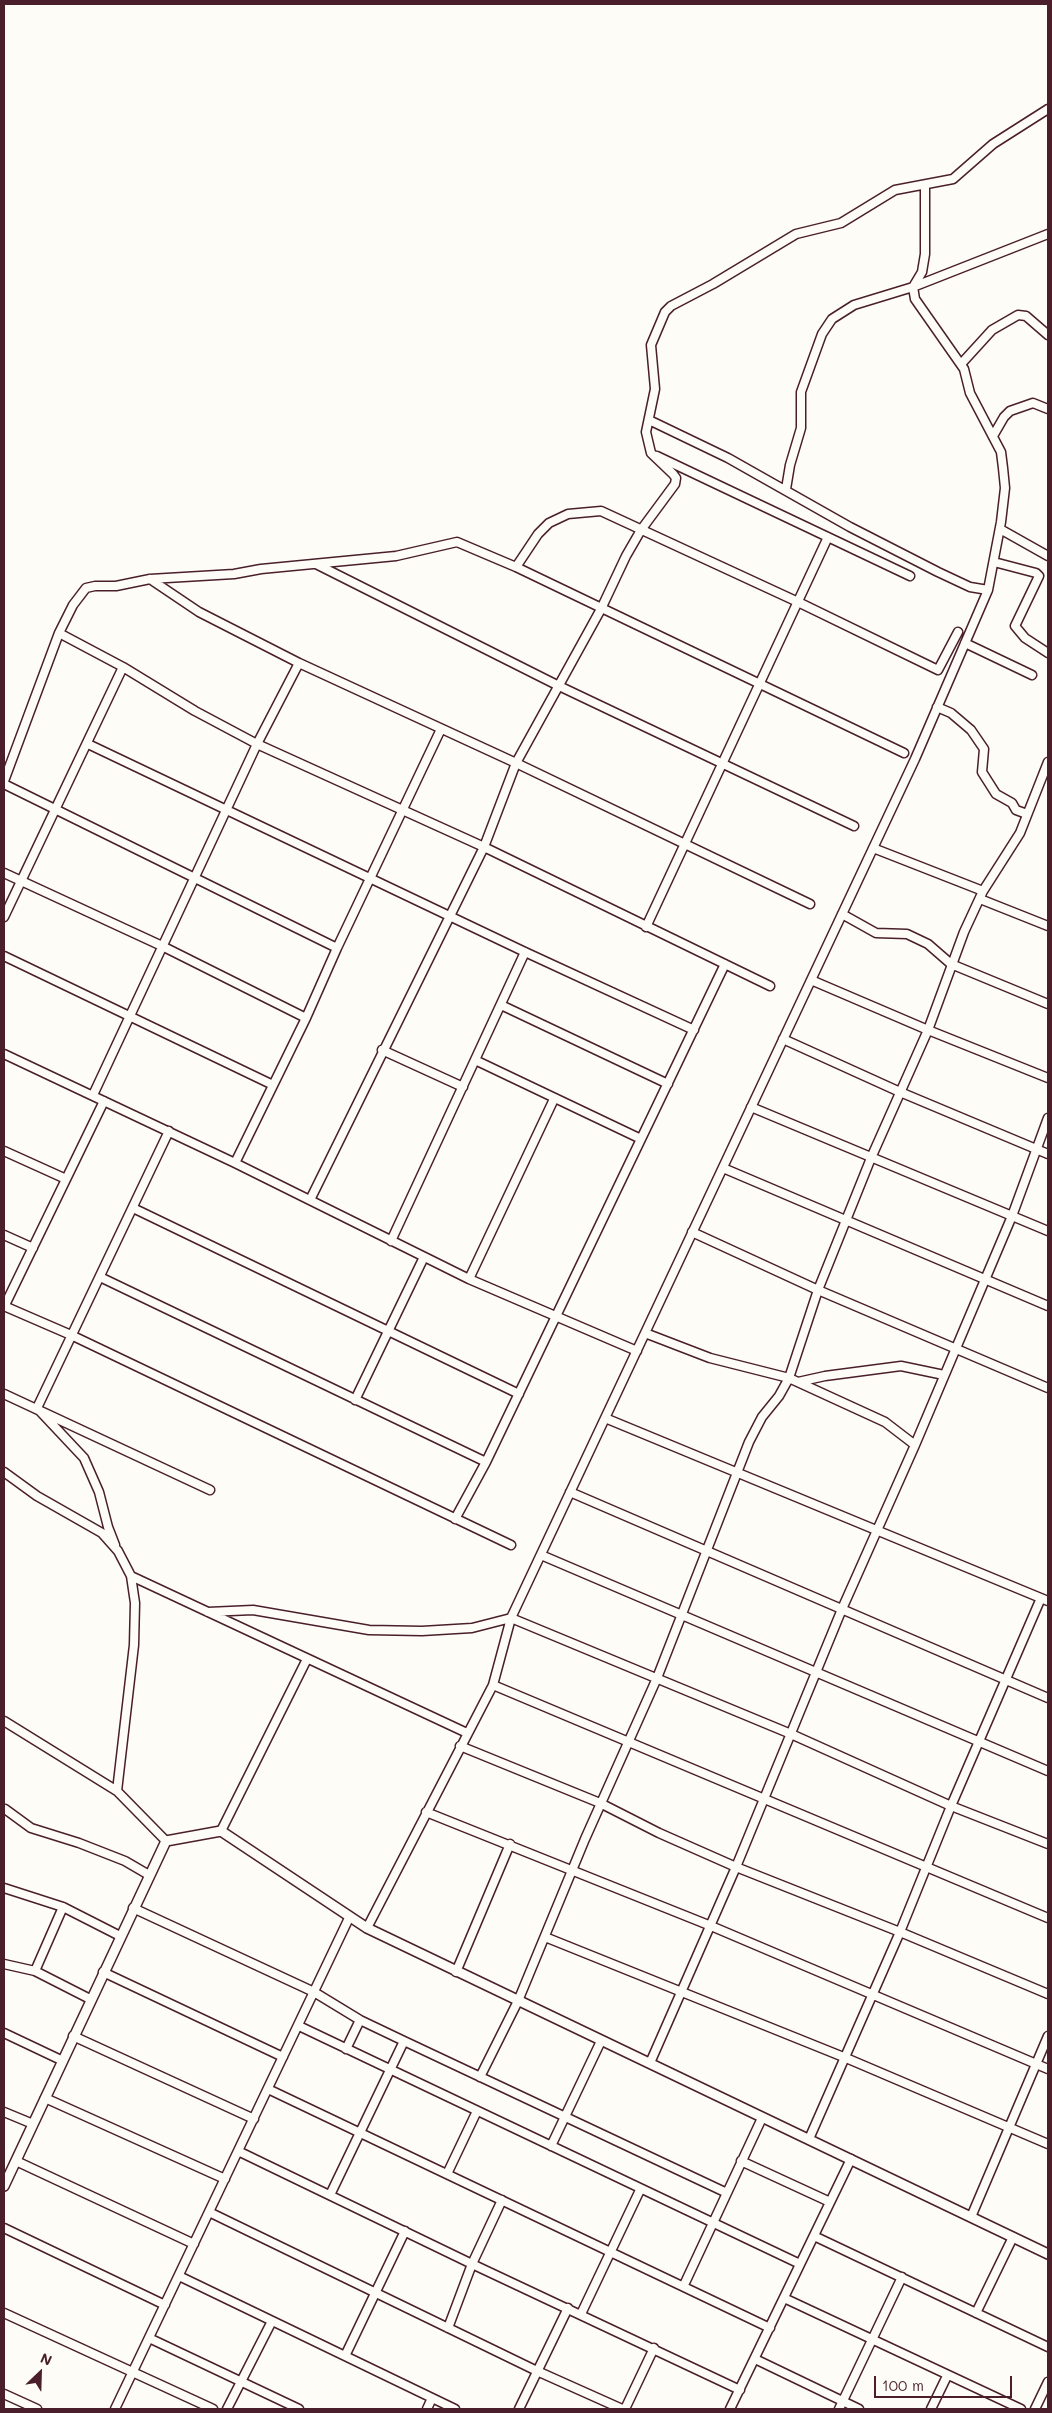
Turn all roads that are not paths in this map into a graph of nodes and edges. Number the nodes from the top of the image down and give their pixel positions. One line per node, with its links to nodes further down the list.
1 (1048, 108): 2 (street)
2 (925, 185): 4 (street); 8 (street)
3 (1048, 234): 4 (street)
4 (913, 287): 6 (street); 11 (street)
5 (1048, 335): 6 (street)
6 (961, 364): 9 (street)
7 (1048, 409): 9 (street)
8 (649, 420): 10 (street); 11 (street)
9 (994, 436): 12 (street)
10 (651, 453): 13 (street); 14 (street)
11 (786, 489): 21 (street)
12 (1000, 528): 15 (street); 16 (street)
13 (641, 530): 18 (street); 22 (street); 23 (street)
14 (828, 537): 19 (street); 22 (street)
15 (1048, 556)
16 (994, 562): 21 (street); 27 (street)
17 (314, 563): 18 (street); 20 (street); 32 (street)
18 (516, 567): 23 (street)
19 (910, 576)
20 (150, 579): 25 (street); 28 (street)
21 (988, 590): 26 (street)
22 (798, 602): 24 (street); 31 (street)
23 (601, 609): 31 (street); 32 (street)
24 (958, 632)
25 (59, 633): 29 (street); 42 (street)
26 (965, 643): 30 (street); 33 (street)
27 (1048, 653)
28 (299, 663): 34 (street); 36 (street)
29 (123, 667): 35 (street); 36 (street)
30 (1032, 675)
31 (759, 682): 37 (street); 40 (street)
32 (559, 686): 39 (street); 40 (street)
33 (937, 707): 47 (street); 51 (street)
34 (441, 729): 39 (street); 46 (street)
35 (88, 744): 44 (street); 45 (street)
36 (257, 744): 45 (street); 46 (street)
37 (904, 753)
38 (1048, 762): 41 (street)
39 (516, 763): 49 (street); 50 (street)
40 (723, 763): 48 (street); 49 (street)
41 (1040, 782): 43 (street); 47 (street)
42 (4, 783): 44 (street)
43 (1048, 787)
44 (54, 810): 53 (street); 55 (street)
45 (227, 811): 53 (street); 54 (street)
46 (404, 811): 50 (street); 54 (street)
47 (1027, 814): 56 (street)
48 (854, 826)
49 (684, 844): 57 (street); 62 (street)
50 (484, 846): 59 (street); 62 (street)
51 (873, 848): 56 (street); 58 (street)
52 (4, 873): 55 (street)
53 (194, 878): 63 (street); 64 (street)
54 (371, 879): 59 (street); 64 (street)
55 (20, 881): 60 (street); 63 (street)
56 (982, 895): 61 (street); 68 (street)
57 (810, 904)
58 (842, 914): 68 (street); 69 (street)
59 (449, 915): 65 (street); 78 (street)
60 (4, 917)
61 (1048, 926)
62 (646, 927): 67 (street)
63 (162, 946): 73 (street); 74 (street)
64 (337, 948): 74 (street)
65 (525, 952): 72 (street); 75 (street)
66 (4, 956): 73 (street)
67 (725, 964): 70 (street); 75 (street)
68 (951, 964): 71 (street); 76 (street)
69 (811, 980): 76 (street); 77 (street)
70 (770, 986)
71 (1048, 1004)
72 (501, 1005): 80 (street); 82 (street)
73 (130, 1018): 83 (street); 86 (street)
74 (306, 1018): 83 (street)
75 (694, 1030): 82 (street)
76 (928, 1030): 81 (street); 85 (street)
77 (783, 1039): 85 (street); 89 (street)
78 (382, 1050): 84 (street); 100 (street)
79 (4, 1054): 86 (street)
80 (475, 1060): 84 (street); 87 (street)
81 (1048, 1078)
82 (668, 1084): 92 (street)
83 (273, 1085): 97 (street)
84 (463, 1087): 107 (street)
85 (900, 1092): 93 (street); 96 (street)
86 (93, 1095): 88 (street)
87 (554, 1099): 92 (street); 111 (street)
88 (104, 1101): 91 (street); 99 (street)
89 (751, 1107): 96 (street); 98 (street)
90 (1048, 1118): 93 (street)
91 (169, 1131): 97 (street); 101 (street)
92 (641, 1139): 116 (street)
93 (1035, 1148): 95 (street); 102 (street)
94 (4, 1150): 99 (street)
95 (1048, 1154)
96 (871, 1158): 102 (street); 103 (street)
97 (235, 1162): 100 (street)
98 (723, 1168): 103 (street); 105 (street)
99 (66, 1179): 108 (street)
100 (310, 1200): 107 (street)
101 (133, 1208): 110 (street); 117 (street)
102 (1012, 1216): 104 (street); 112 (street)
103 (847, 1221): 112 (street); 113 (street)
104 (1048, 1231)
105 (692, 1232): 113 (street); 118 (street)
106 (4, 1235): 108 (street)
107 (391, 1241): 109 (street)
108 (33, 1248): 114 (street)
109 (424, 1257): 111 (street); 117 (street)
110 (100, 1276): 119 (street); 128 (street)
111 (469, 1279): 116 (street)
112 (985, 1279): 115 (street); 120 (street)
113 (818, 1290): 120 (street); 123 (street)
114 (4, 1306): 119 (street)
115 (1048, 1306)
116 (557, 1315): 121 (street); 127 (street)
117 (388, 1332): 127 (street); 128 (street)
118 (645, 1333): 121 (street); 123 (street)
119 (72, 1335): 129 (street); 137 (street)
120 (954, 1349): 122 (street); 125 (street)
121 (637, 1351): 130 (street)
122 (944, 1375): 124 (street); 131 (street)
123 (789, 1378): 124 (street); 134 (street)
124 (798, 1382): 131 (street)
125 (1048, 1388)
126 (4, 1394): 129 (street)
127 (519, 1394): 132 (street)
128 (355, 1400): 132 (street)
129 (37, 1408): 135 (street); 140 (street)
130 (605, 1418): 134 (street); 136 (street)
131 (915, 1445): 138 (street)
132 (486, 1462): 137 (street)
133 (4, 1472): 140 (street)
134 (737, 1475): 138 (street); 141 (street)
135 (210, 1490)
136 (570, 1492): 141 (street); 142 (street)
137 (455, 1518): 139 (street)
138 (876, 1530): 144 (street); 145 (street)
139 (511, 1545)
140 (118, 1551): 143 (street)
141 (707, 1551): 145 (street); 147 (street)
142 (541, 1555): 147 (street); 148 (street)
143 (131, 1576): 146 (street); 162 (street)
144 (1045, 1600): 152 (street)
145 (842, 1609): 150 (street); 152 (street)
146 (208, 1612): 148 (street); 149 (street)
147 (681, 1614): 150 (street); 151 (street)
148 (511, 1618): 151 (street); 153 (street)
149 (306, 1659): 156 (street); 168 (street)
150 (816, 1671): 157 (street); 159 (street)
151 (657, 1678): 157 (street); 158 (street)
152 (1006, 1680): 154 (street); 159 (street)
153 (493, 1685): 156 (street); 158 (street)
154 (1048, 1698)
155 (4, 1721): 162 (street)
156 (466, 1733): 160 (street)
157 (790, 1734): 163 (street); 165 (street)
158 (627, 1740): 163 (street); 164 (street)
159 (978, 1742): 161 (street); 165 (street)
160 (460, 1746): 164 (street); 167 (street)
161 (1048, 1771)
162 (117, 1791): 169 (street)
163 (765, 1798): 172 (street); 173 (street)
164 (600, 1804): 173 (street); 174 (street)
165 (951, 1806): 171 (street); 172 (street)
166 (5, 1809): 175 (street)
167 (426, 1812): 170 (street); 182 (street)
168 (221, 1831): 169 (street); 179 (street)
169 (166, 1841): 175 (street)
170 (510, 1844): 174 (street); 189 (street)
171 (1048, 1844)
172 (927, 1866): 180 (street); 183 (street)
173 (736, 1867): 181 (street); 183 (street)
174 (574, 1870): 181 (street); 185 (street)
175 (149, 1875): 178 (street)
176 (4, 1888): 177 (street)
177 (63, 1907): 184 (street); 187 (street)
178 (133, 1908): 184 (street); 191 (street)
179 (350, 1918): 182 (street); 191 (street)
180 (1048, 1918)
181 (711, 1926): 190 (street); 192 (street)
182 (367, 1928): 189 (street)
183 (900, 1932): 192 (street); 193 (street)
184 (120, 1936): 188 (street)
185 (545, 1937): 190 (street); 195 (street)
186 (4, 1964): 187 (street)
187 (35, 1970): 194 (street)
188 (103, 1972): 194 (street); 204 (street)
189 (456, 1972): 195 (street)
190 (682, 1991): 205 (street); 207 (street)
191 (314, 1992): 196 (street); 197 (street)
192 (873, 1994): 205 (street); 208 (street)
193 (1048, 1994)
194 (90, 1999): 199 (street)
195 (518, 2001): 202 (street); 211 (street)
196 (360, 2020): 201 (street); 203 (street)
197 (299, 2026): 203 (street); 204 (street)
198 (4, 2033): 206 (street)
199 (73, 2036): 206 (street); 218 (street)
200 (1048, 2036): 208 (street)
201 (404, 2041): 210 (street); 211 (street)
202 (601, 2041): 207 (street); 216 (street)
203 (346, 2049): 210 (street)
204 (283, 2057): 212 (street)
205 (846, 2058): 220 (street); 222 (street)
206 (61, 2060): 213 (street)
207 (650, 2063): 217 (street)
208 (1036, 2064): 209 (street); 220 (street)
209 (1048, 2068)
210 (390, 2070): 214 (street); 221 (street)
211 (480, 2077): 216 (street)
212 (268, 2090): 218 (street); 221 (street)
213 (45, 2098): 219 (street); 230 (street)
214 (477, 2111): 224 (street); 229 (street)
215 (4, 2112): 219 (street)
216 (565, 2117): 224 (street); 233 (street)
217 (762, 2118): 222 (street); 228 (street)
218 (254, 2119): 225 (street)
219 (33, 2124): 227 (street)
220 (1011, 2128): 223 (street); 238 (street)
221 (360, 2133): 229 (street); 234 (street)
222 (809, 2140): 226 (street)
223 (1048, 2144)
224 (551, 2146): 232 (street)
225 (238, 2152): 230 (street); 234 (street)
226 (851, 2159): 236 (street); 238 (street)
227 (16, 2161): 231 (street); 244 (street)
228 (742, 2161): 233 (street); 236 (street)
229 (447, 2174): 235 (street)
230 (224, 2179): 237 (street)
231 (4, 2186)
232 (640, 2190): 239 (street); 245 (street)
233 (727, 2193): 239 (street)
234 (330, 2195): 241 (street)
235 (502, 2200): 245 (street); 247 (street)
236 (830, 2202): 242 (street)
237 (209, 2212): 244 (street); 252 (street)
238 (971, 2217): 243 (street)
239 (713, 2223): 248 (street); 251 (street)
240 (4, 2228): 254 (street)
241 (405, 2231): 247 (street); 252 (street)
242 (814, 2236): 248 (street); 250 (street)
243 (1013, 2237): 246 (street); 257 (street)
244 (194, 2244): 249 (street)
245 (610, 2252): 251 (street); 258 (street)
246 (1048, 2254)
247 (472, 2264): 255 (street); 260 (street)
248 (800, 2264): 253 (street)
249 (179, 2276): 254 (street); 259 (street)
250 (902, 2277): 257 (street); 263 (street)
251 (684, 2285): 261 (street)
252 (375, 2293): 260 (street); 266 (street)
253 (784, 2298): 261 (street); 263 (street)
254 (165, 2305): 262 (street)
255 (568, 2308): 258 (street); 268 (street)
256 (4, 2313): 269 (street)
257 (976, 2313): 264 (street)
258 (581, 2314): 265 (street)
259 (272, 2321): 266 (street); 271 (street)
260 (448, 2328): 268 (street)
261 (770, 2328): 267 (street)
262 (149, 2338): 269 (street); 271 (street)
263 (872, 2340): 270 (street); 276 (street)
264 (1048, 2347)
265 (654, 2348): 273 (street); 285 (street)
266 (346, 2356): 275 (street)
267 (755, 2359): 273 (street); 276 (street)
268 (537, 2371): 284 (street); 285 (street)
269 (132, 2372): 278 (street); 279 (street)
270 (947, 2376): 289 (street); 290 (street)
271 (241, 2382): 280 (street); 281 (street)
272 (1048, 2382): 291 (street)
273 (740, 2390): 286 (street)
274 (4, 2394): 277 (street)
275 (432, 2398): 282 (street); 283 (street)
276 (843, 2401): 287 (street); 288 (street)
277 (37, 2409)
278 (115, 2409)
279 (213, 2409)
280 (227, 2409)
281 (299, 2409)
282 (427, 2409)
283 (456, 2409)
284 (519, 2409)
285 (624, 2409)
286 (730, 2409)
287 (839, 2409)
288 (859, 2409)
289 (931, 2409)
290 (1021, 2409)
291 (1035, 2409)

